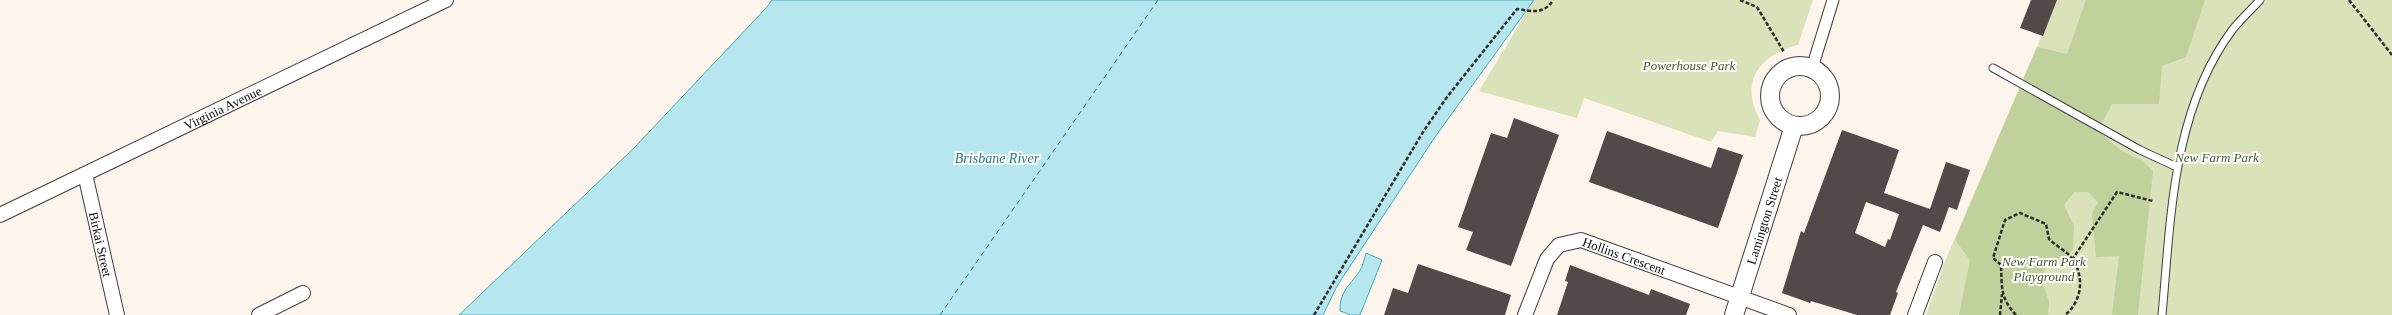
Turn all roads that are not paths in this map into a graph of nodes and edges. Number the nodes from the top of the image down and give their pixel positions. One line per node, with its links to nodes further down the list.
1 (446, 0): 8 (street, Virginia Avenue)
2 (1833, 0): 4 (street)
3 (2260, 0): 7 (lane)
4 (1812, 68): 6 (street); 6 (street)
5 (1993, 68): 7 (lane)
6 (1794, 126): 12 (street, Lamington Street)
7 (2177, 168): 19 (lane)
8 (85, 174): 9 (street, Virginia Avenue); 13 (street, Birkai Street)
9 (0, 215)
10 (1935, 262): 18 (street)
11 (303, 293): 14 (street)
12 (1741, 296): 15 (street, Hollins Crescent); 16 (street, Lamington Street); 17 (street, Hollins Crescent)
13 (117, 315)
14 (259, 315)
15 (1525, 315)
16 (1734, 315)
17 (1790, 315)
18 (1915, 315)
19 (2162, 315)

